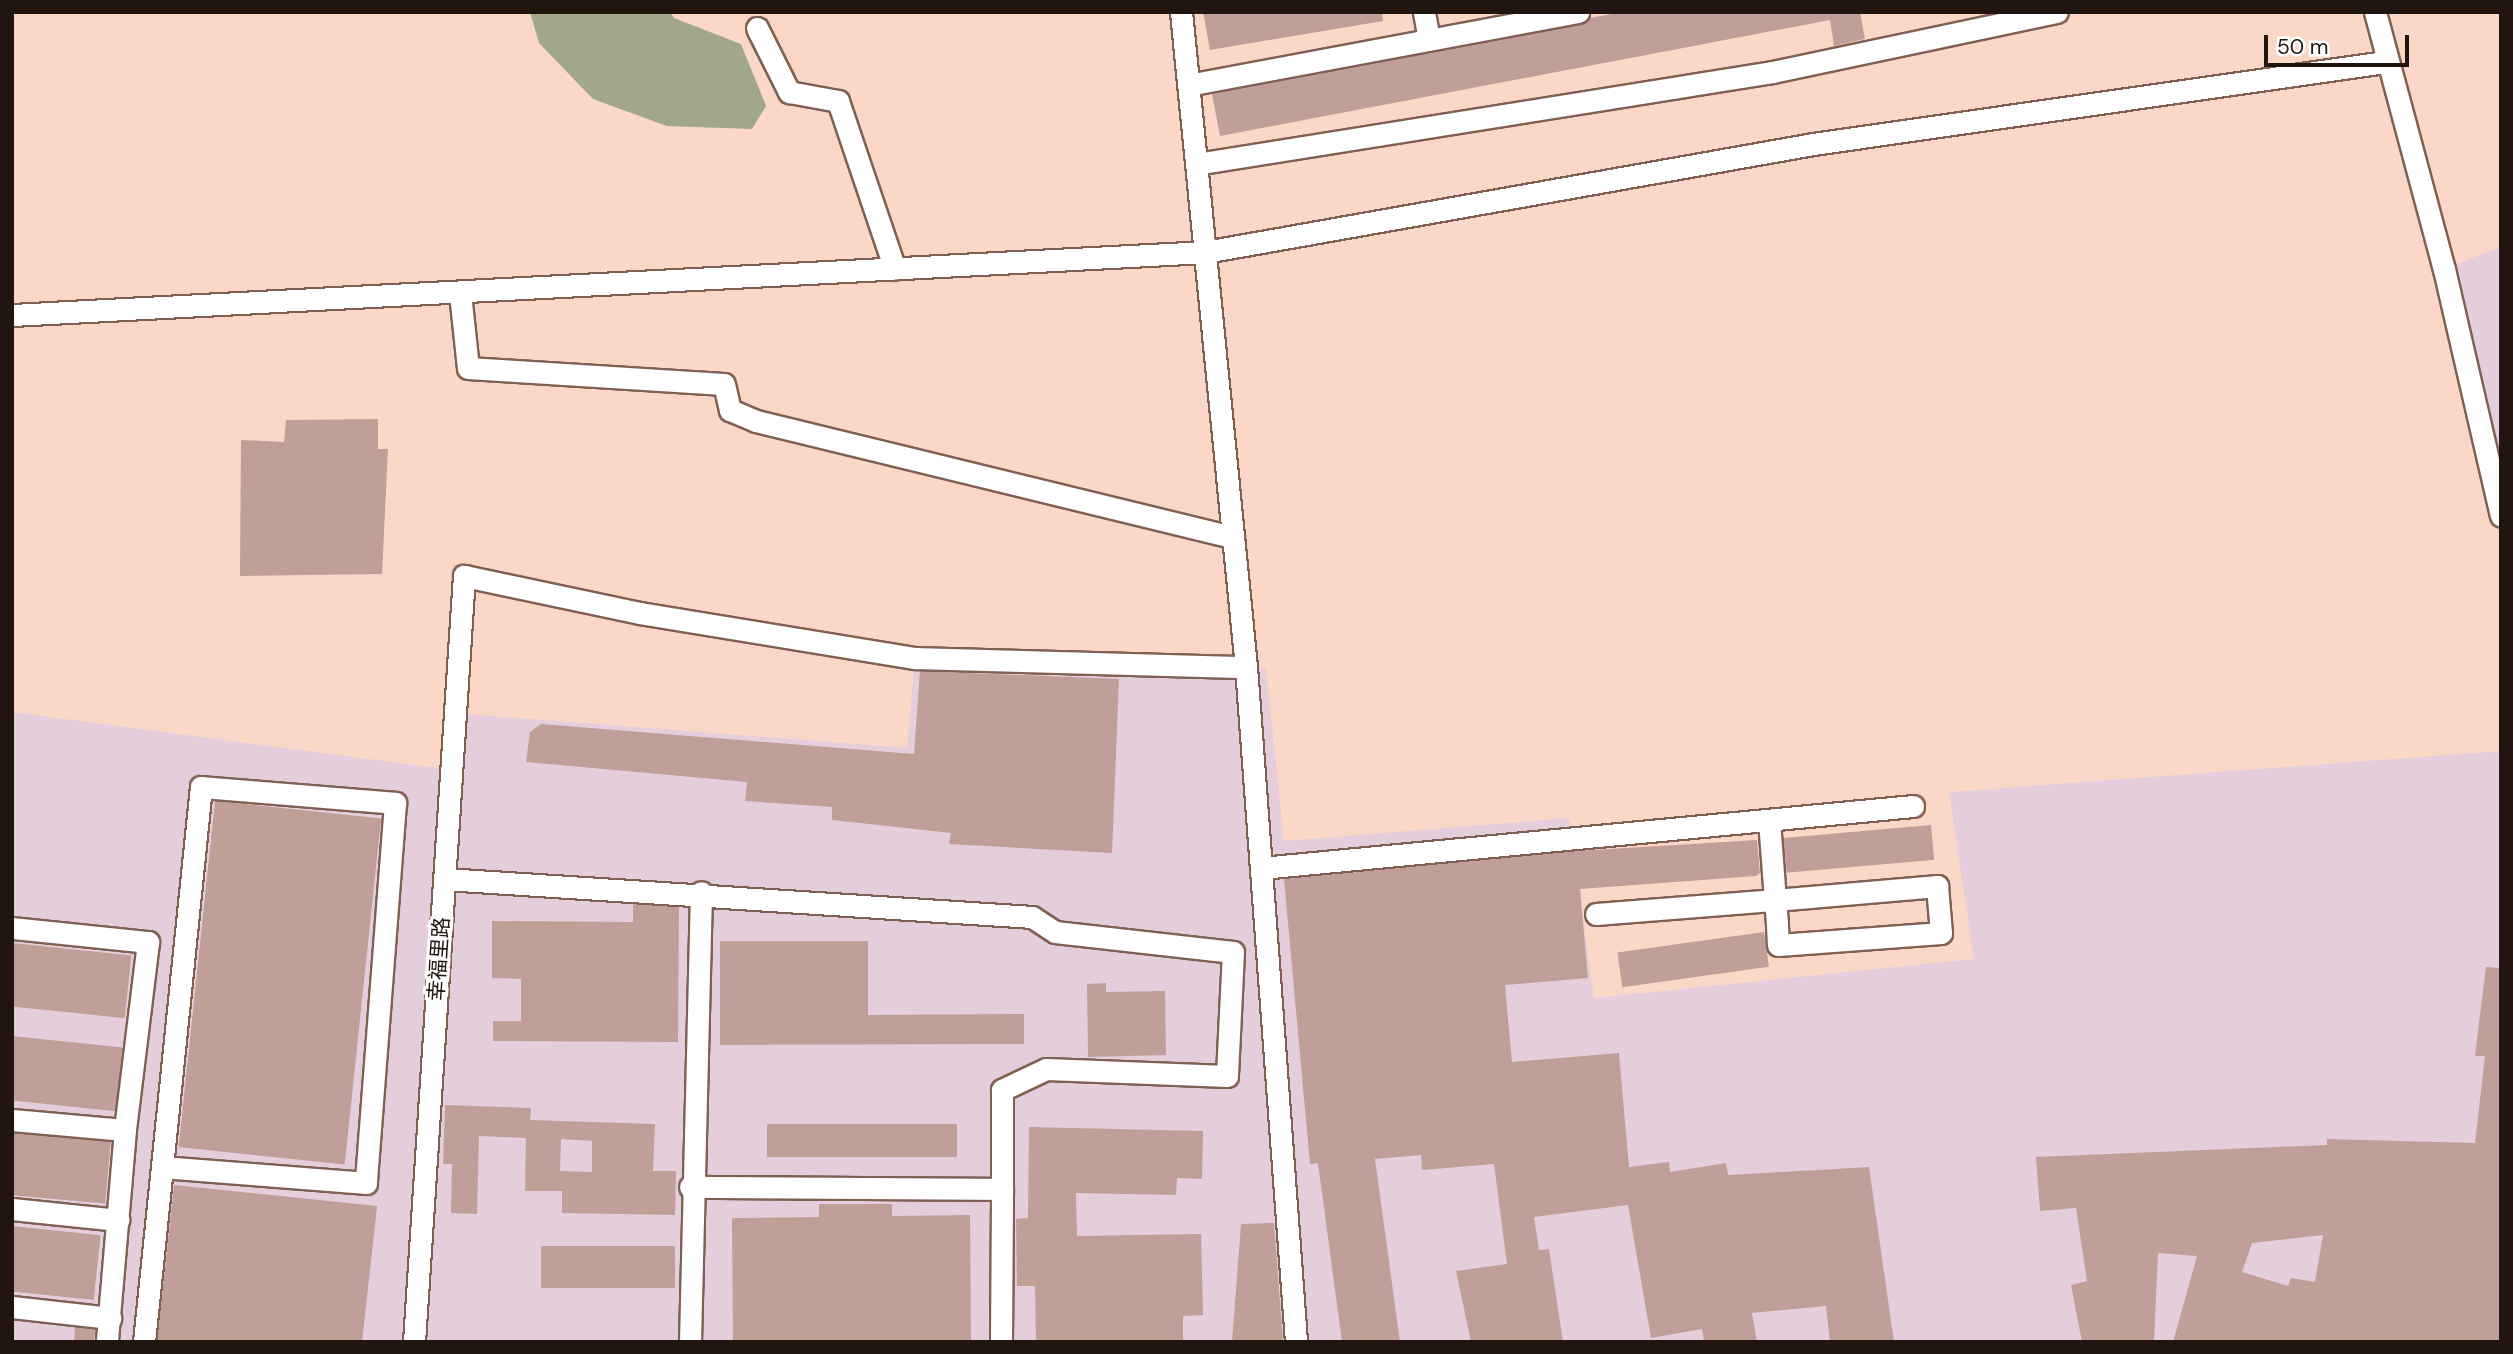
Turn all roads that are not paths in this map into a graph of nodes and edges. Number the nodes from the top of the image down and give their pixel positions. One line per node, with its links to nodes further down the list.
1 (1181, 12): 9 (street)
2 (1424, 12): 7 (street)
3 (1578, 12): 7 (street)
4 (2057, 12): 10 (street)
5 (2375, 12): 8 (street)
6 (757, 28): 12 (street)
7 (1429, 40): 9 (street)
8 (2385, 62): 11 (street); 15 (street)
9 (1188, 85): 10 (street)
10 (1196, 164): 11 (street)
11 (1205, 252): 12 (street); 16 (street)
12 (895, 269): 13 (street)
13 (460, 293): 14 (street); 16 (street)
14 (12, 316)
15 (2501, 515)
16 (1233, 537): 17 (street)
17 (1246, 667): 20 (street); 21 (street, 幸福里路)
18 (1913, 806): 19 (street)
19 (1769, 820): 20 (street); 23 (street)
20 (1261, 868): 40 (street)
21 (444, 879): 22 (street); 37 (street, 幸福里路)
22 (701, 892): 29 (street); 30 (street)
23 (1775, 900): 23 (street); 24 (street)
24 (1596, 915)
25 (12, 928): 27 (street)
26 (12, 1120): 27 (street)
27 (125, 1130): 32 (street)
28 (163, 1167): 28 (street); 36 (street)
29 (690, 1187): 30 (street); 38 (street)
30 (1002, 1189): 39 (street)
31 (12, 1209): 32 (street)
32 (118, 1220): 34 (street)
33 (12, 1307): 34 (street)
34 (110, 1318): 35 (street)
35 (107, 1342)
36 (144, 1342)
37 (414, 1342)
38 (690, 1342)
39 (1001, 1342)
40 (1296, 1342)

